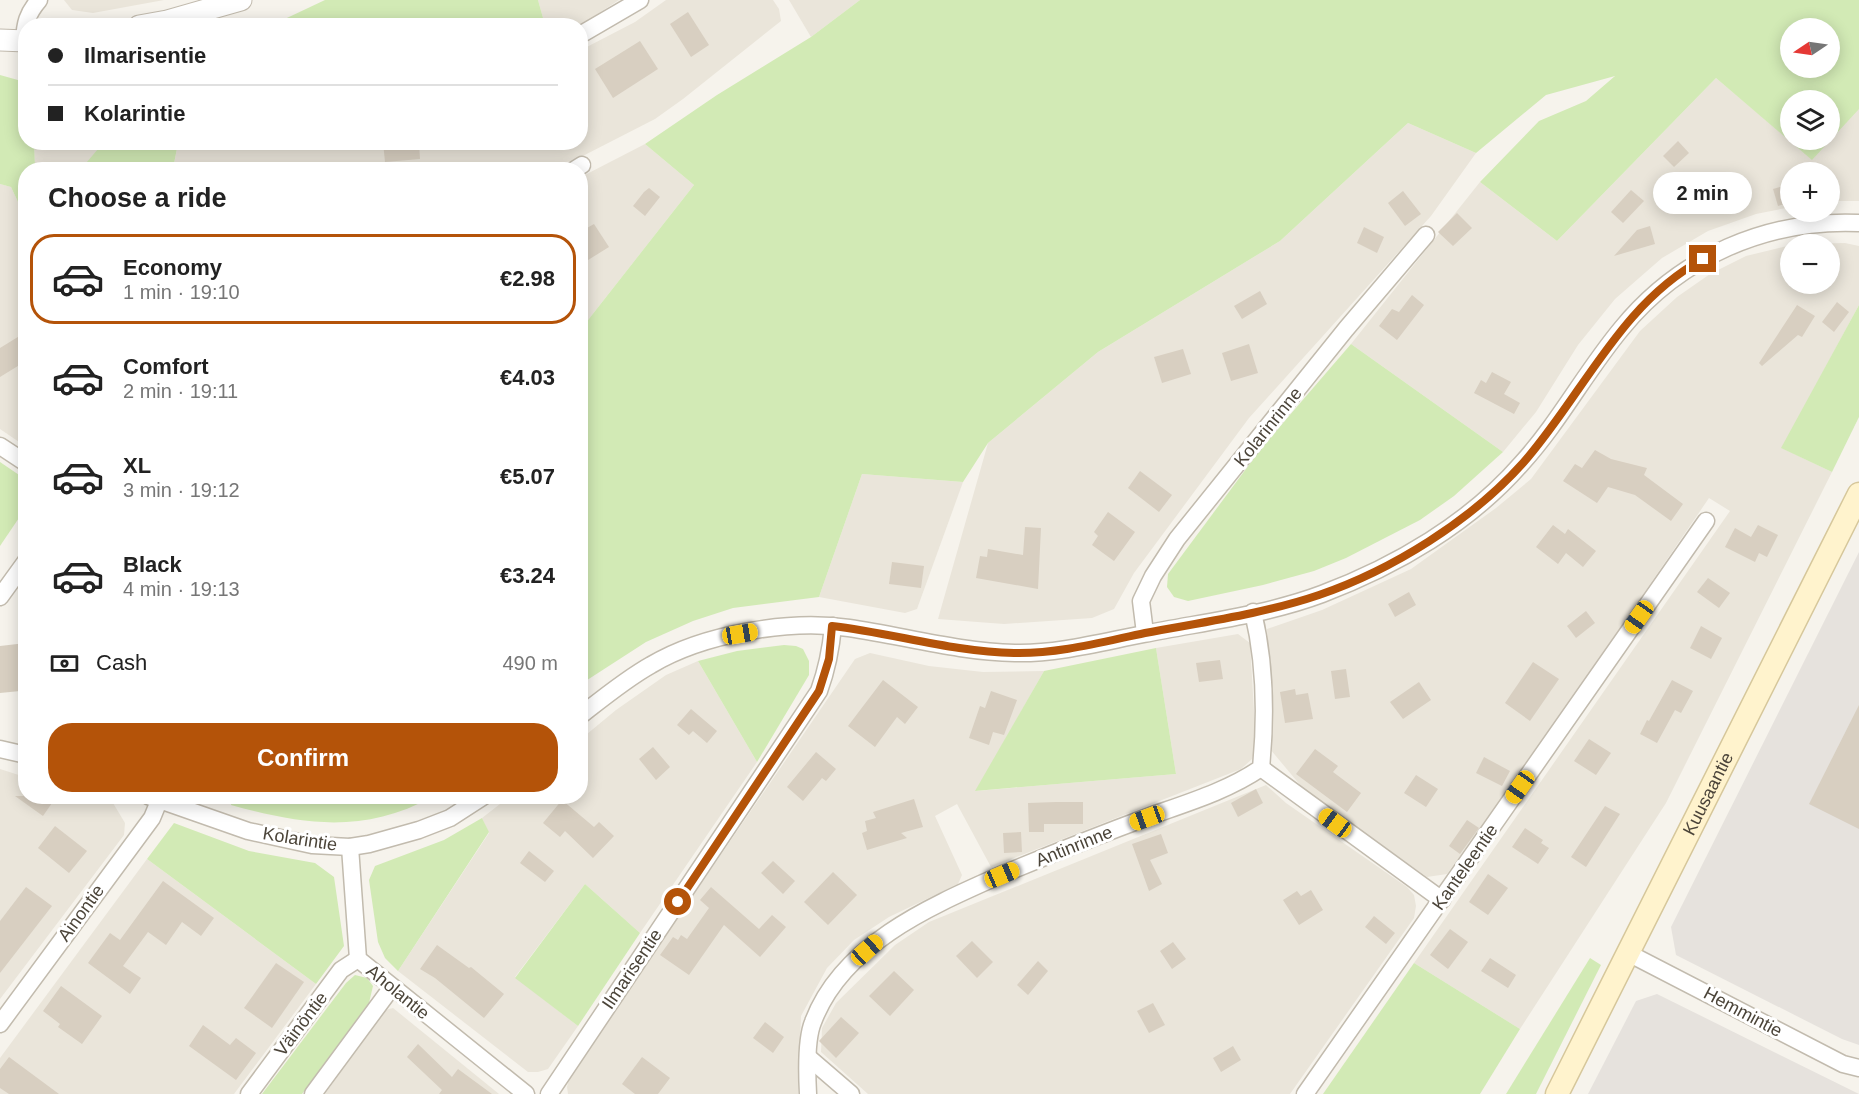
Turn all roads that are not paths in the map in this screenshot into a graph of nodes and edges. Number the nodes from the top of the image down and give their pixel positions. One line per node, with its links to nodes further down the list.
1 (39, 0): 4 (street)
2 (241, 0): 5 (street)
3 (640, 0): 6 (street)
4 (27, 18)
5 (178, 18)
6 (588, 30)
7 (0, 40): 8 (street)
8 (18, 41)
9 (1859, 223): 17 (street)
10 (1426, 235): 19 (street, Kolarinrinne)
11 (0, 446): 12 (street)
12 (18, 458)
13 (1859, 494): 29 (main road, Kuusaantie)
14 (1706, 521): 28 (street, Kanteleentie)
15 (18, 572): 16 (street)
16 (0, 597)
17 (1253, 612): 19 (street); 23 (street)
18 (832, 626): 19 (street); 20 (street); 38 (street, Ilmarisentie)
19 (1145, 633)
20 (588, 710)
21 (0, 749): 22 (street)
22 (18, 752)
23 (1262, 768): 28 (street); 33 (street, Antinrinne)
24 (153, 804): 32 (street, Ainontie)
25 (168, 804): 27 (street, Kolarintie)
26 (472, 804): 27 (street, Kolarintie)
27 (350, 847): 30 (street, Aholantie)
28 (1442, 900): 41 (street, Kanteleentie)
29 (1628, 953): 34 (street, Hemmintie); 42 (main road, Kuusaantie)
30 (358, 959): 31 (street, Aholantie); 35 (street, Väinöntie)
31 (392, 987): 36 (street); 37 (street, Aholantie)
32 (0, 1024)
33 (808, 1057): 39 (street, Antinrinne); 40 (street)
34 (1859, 1068)
35 (249, 1094)
36 (313, 1094)
37 (526, 1094)
38 (549, 1094)
39 (808, 1094)
40 (850, 1094)
41 (1305, 1094)
42 (1557, 1094)

